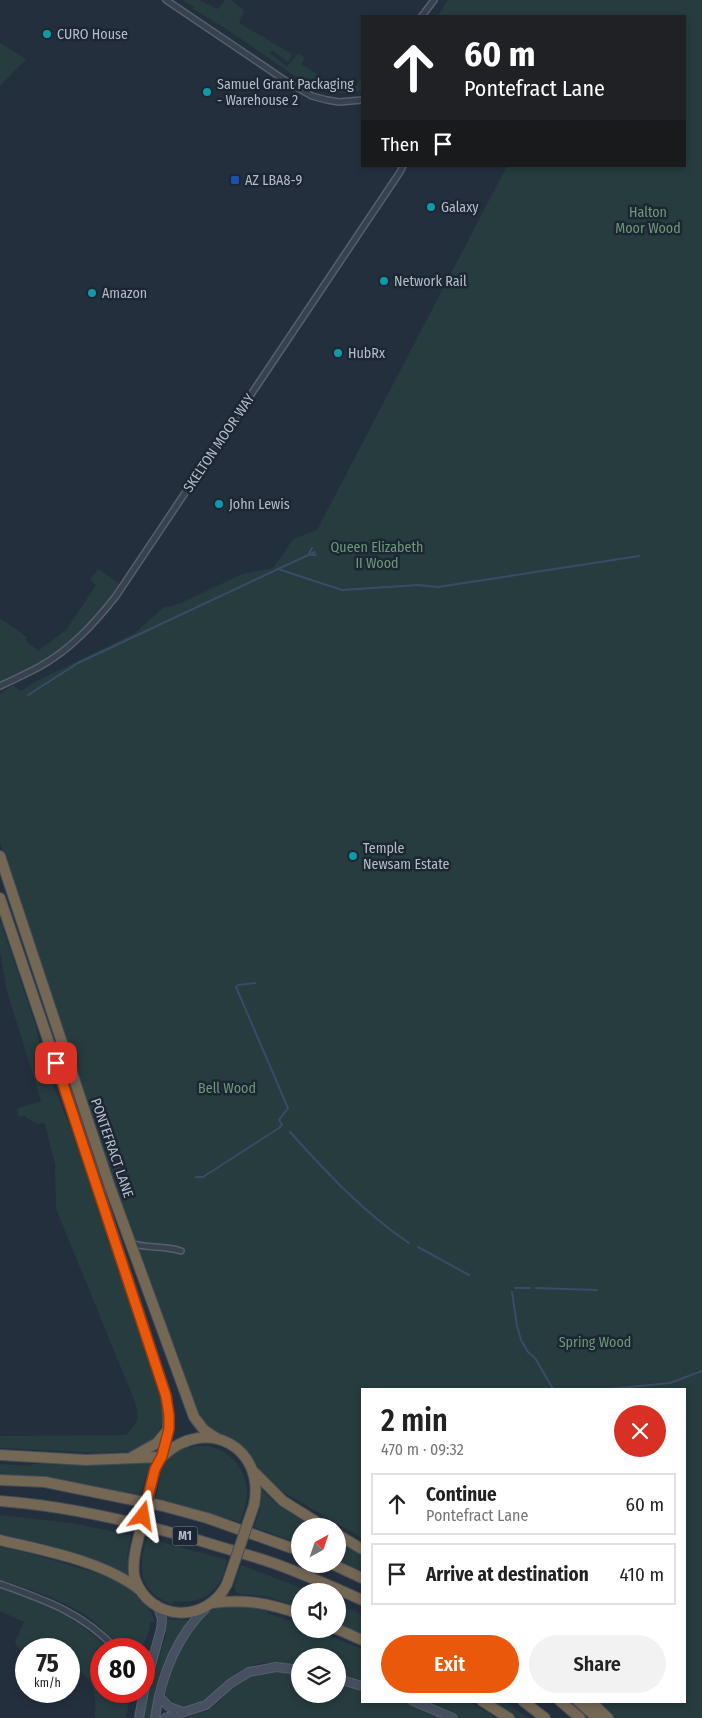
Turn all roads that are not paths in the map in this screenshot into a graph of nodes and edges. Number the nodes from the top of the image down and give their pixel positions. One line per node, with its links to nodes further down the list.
1 (166, 0): 4 (street)
2 (434, 0): 3 (street)
3 (423, 15)
4 (361, 100)
5 (402, 167): 6 (street, SKELTON MOOR WAY)
6 (0, 686)
7 (0, 856): 9 (highway, PONTEFRACT LANE)
8 (0, 898): 13 (highway, PONTEFRACT LANE)
9 (130, 1242): 10 (street); 12 (highway, PONTEFRACT LANE)
10 (150, 1248): 11 (street); 12 (street)
11 (181, 1251)
12 (136, 1260): 14 (highway, PONTEFRACT LANE)
13 (169, 1429): 16 (highway, PONTEFRACT LANE); 17 (highway)
14 (216, 1438): 16 (highway); 18 (highway)
15 (0, 1454): 17 (highway)
16 (162, 1456): 17 (highway); 29 (highway, bridge)
17 (129, 1459)
18 (252, 1471): 21 (highway); 31 (highway, bridge)
19 (0, 1480): 25 (highway, M1)
20 (0, 1501): 30 (highway, M1)
21 (310, 1518)
22 (0, 1540): 29 (highway)
23 (346, 1540): 24 (highway)
24 (361, 1548)
25 (291, 1549)
26 (346, 1571): 27 (highway)
27 (361, 1578)
28 (0, 1584): 35 (street)
29 (140, 1590): 32 (highway)
30 (361, 1600)
31 (211, 1604): 32 (highway); 33 (highway); 41 (street)
32 (157, 1605): 37 (street)
33 (291, 1611)
34 (346, 1633): 36 (highway)
35 (104, 1638)
36 (361, 1640)
37 (155, 1650)
38 (291, 1669): 49 (street)
39 (346, 1681): 40 (street)
40 (361, 1686)
41 (159, 1696): 49 (street); 51 (street)
42 (142, 1703): 50 (street)
43 (419, 1703): 53 (street)
44 (485, 1703): 54 (highway)
45 (526, 1703): 55 (highway)
46 (562, 1703): 56 (highway)
47 (580, 1703): 57 (highway)
48 (592, 1703): 58 (highway)
49 (183, 1712): 52 (street)
50 (139, 1718)
51 (155, 1718)
52 (165, 1718)
53 (453, 1718)
54 (510, 1718)
55 (545, 1718)
56 (580, 1718)
57 (597, 1718)
58 (608, 1718)

